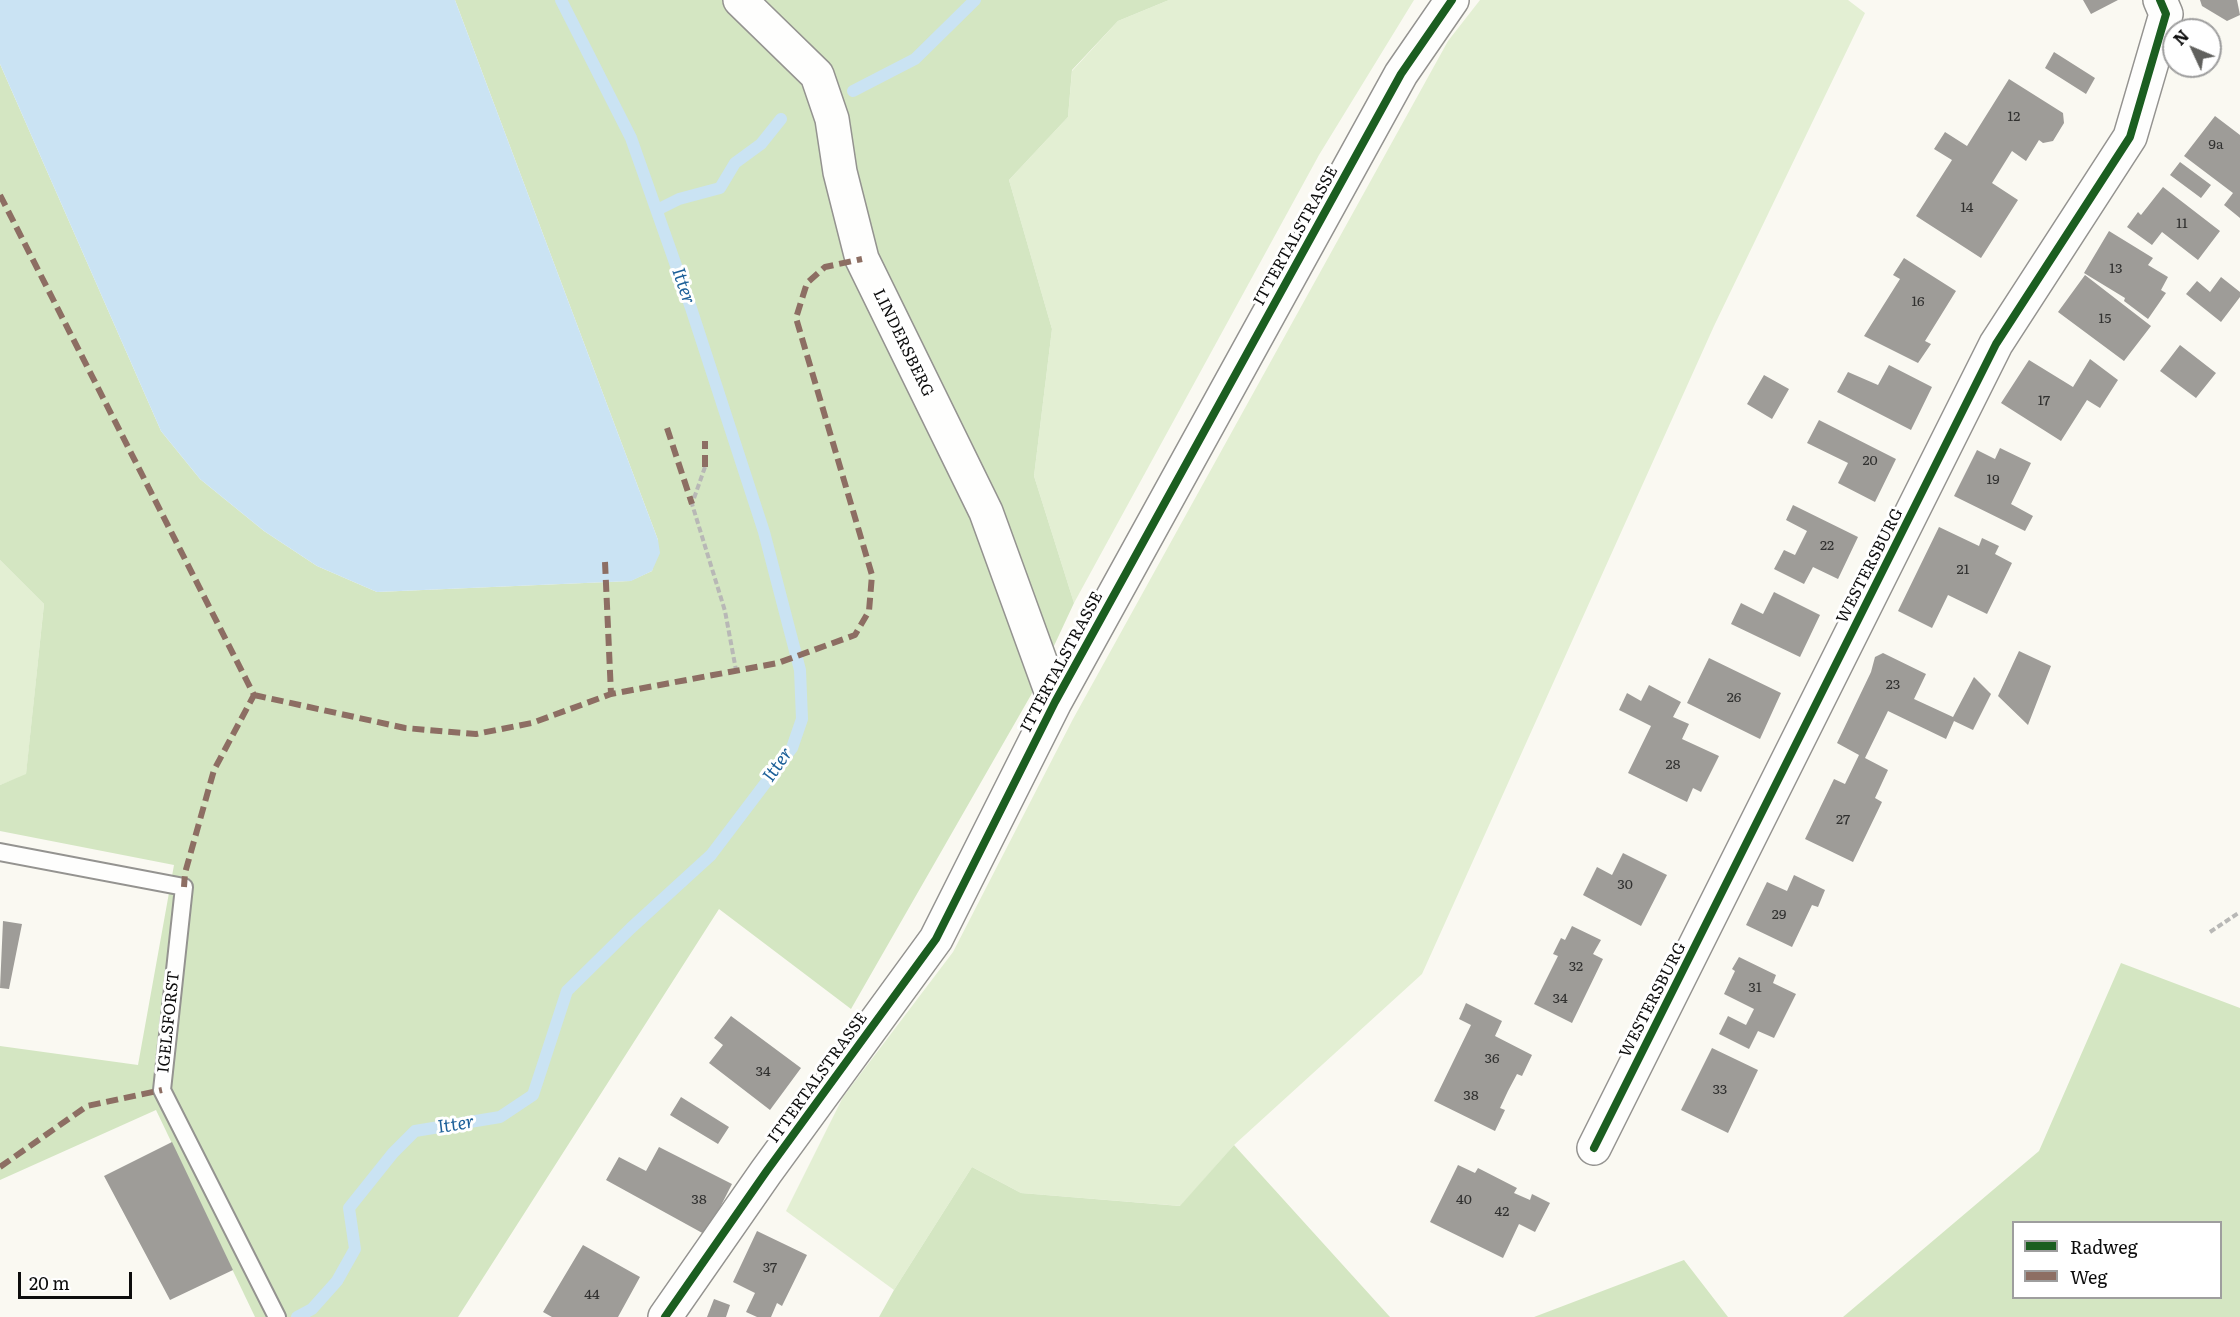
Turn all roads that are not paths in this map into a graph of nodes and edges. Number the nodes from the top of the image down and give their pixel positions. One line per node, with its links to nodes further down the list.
1 (740, 0): 4 (street, LINDERSBERG)
2 (1452, 0): 4 (street, ITTERTALSTRASSE)
3 (2160, 0): 6 (street, WESTERSBURG)
4 (1054, 702): 8 (street, ITTERTALSTRASSE)
5 (0, 852): 7 (lane, IGELSFORST)
6 (1594, 1149)
7 (277, 1317)
8 (665, 1317)

